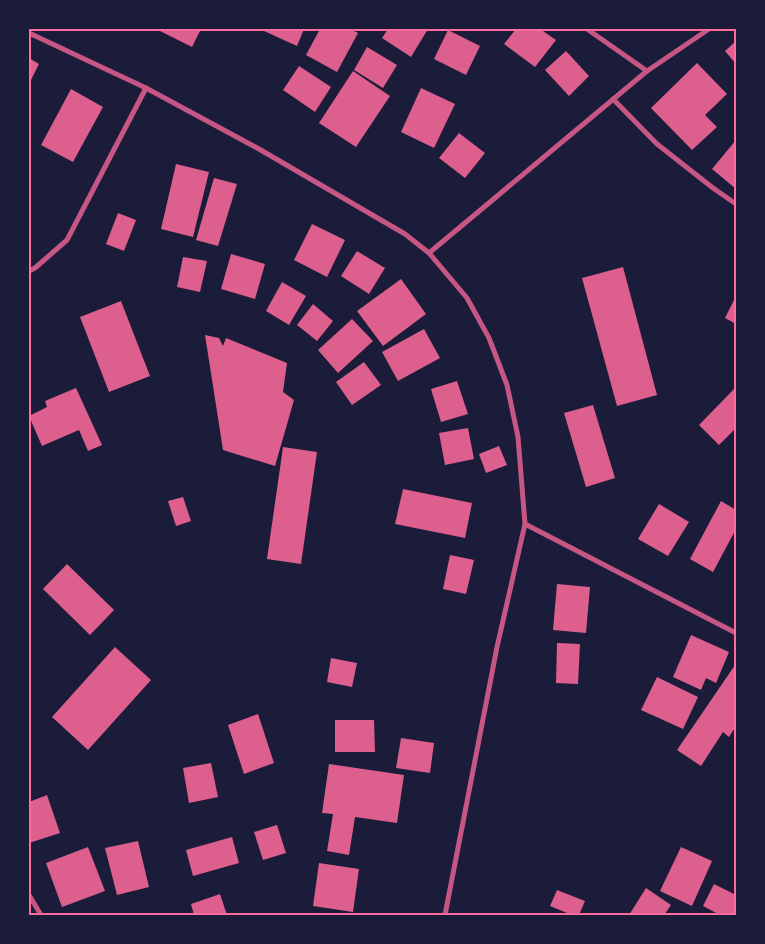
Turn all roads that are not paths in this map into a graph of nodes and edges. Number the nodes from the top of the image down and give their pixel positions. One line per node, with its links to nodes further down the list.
1 (587, 29): 4 (street)
2 (709, 29): 4 (street)
3 (29, 33): 5 (street)
4 (647, 71): 6 (street)
5 (146, 88): 8 (street); 9 (street)
6 (613, 99): 7 (street); 8 (street)
7 (736, 204)
8 (429, 253): 10 (street)
9 (29, 271)
10 (525, 524): 11 (street); 14 (street)
11 (736, 634)
12 (29, 895): 13 (street)
13 (42, 915)
14 (445, 915)

